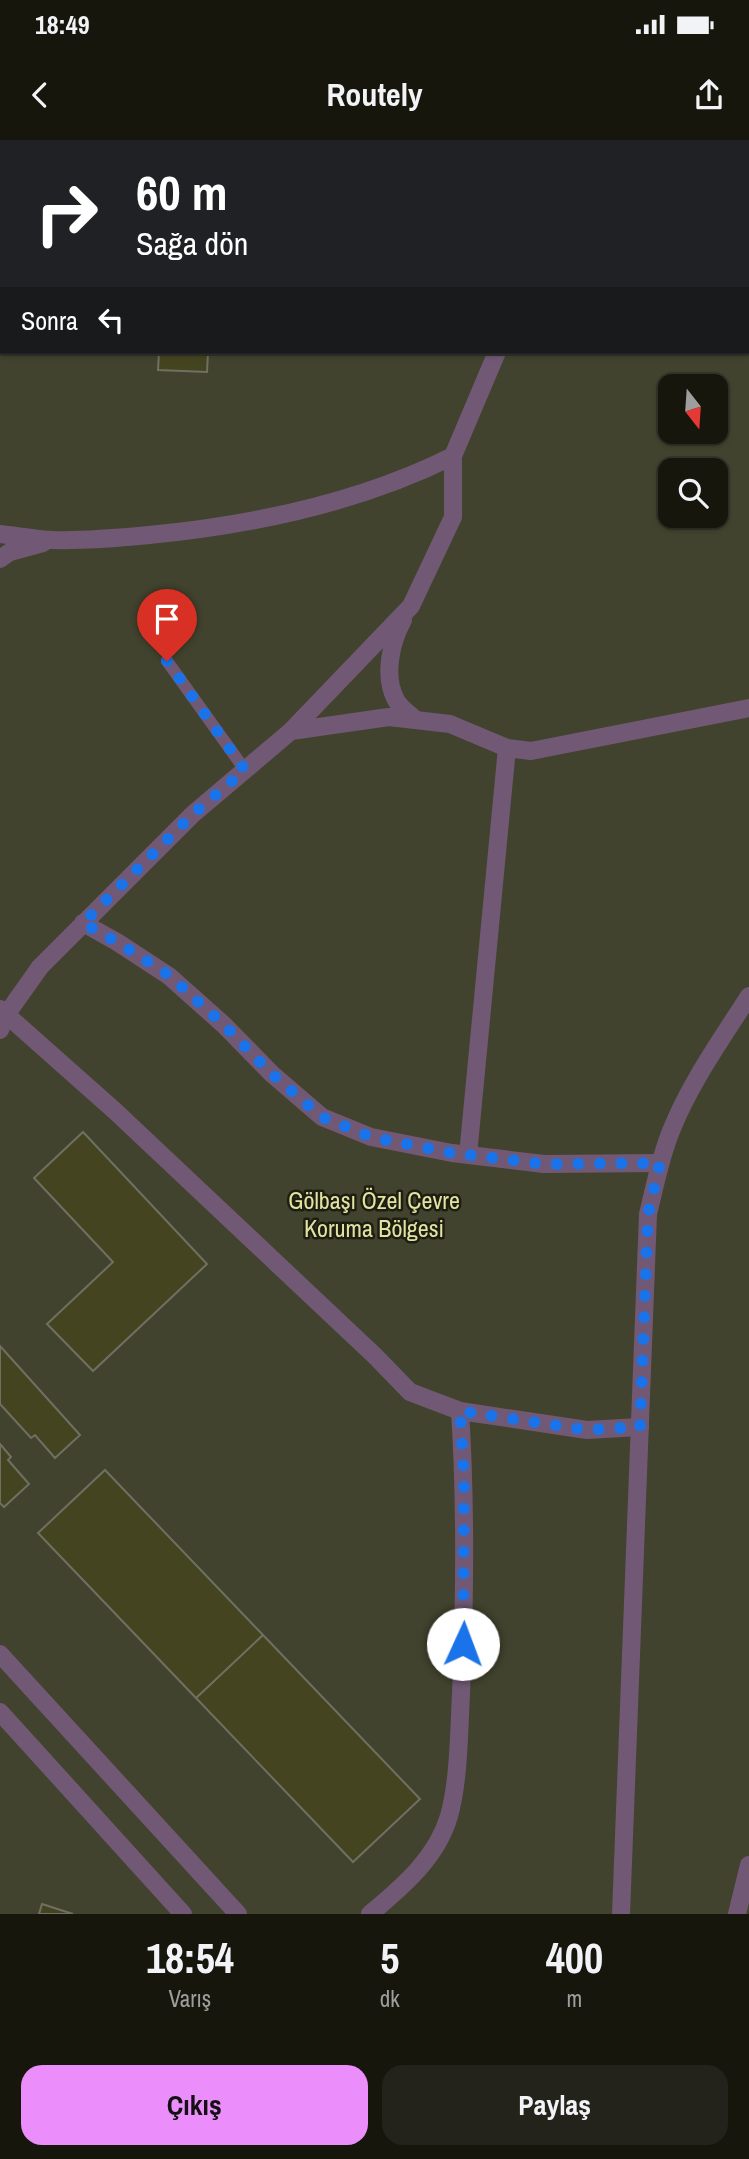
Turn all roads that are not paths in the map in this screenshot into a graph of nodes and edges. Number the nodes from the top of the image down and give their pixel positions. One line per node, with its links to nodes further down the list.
1 (497, 354): 2 (street)
2 (453, 456): 4 (street); 6 (street)
3 (0, 534): 4 (street)
4 (53, 540): 5 (street)
5 (0, 559)
6 (411, 606): 9 (street); 10 (street)
7 (167, 661): 12 (lane)
8 (749, 708): 11 (street)
9 (416, 720): 10 (street); 11 (street)
10 (291, 731): 12 (street)
11 (507, 748): 16 (street)
12 (245, 770): 13 (street)
13 (83, 923): 15 (street); 16 (street)
14 (749, 996): 17 (street)
15 (2, 1018): 18 (street)
16 (468, 1155): 17 (street)
17 (660, 1163): 19 (street)
18 (460, 1411): 19 (street); 25 (street)
19 (640, 1427): 26 (street)
20 (0, 1654): 24 (street)
21 (0, 1712): 23 (street)
22 (749, 1865): 27 (street)
23 (183, 1914)
24 (238, 1914)
25 (370, 1914)
26 (621, 1914)
27 (737, 1914)

